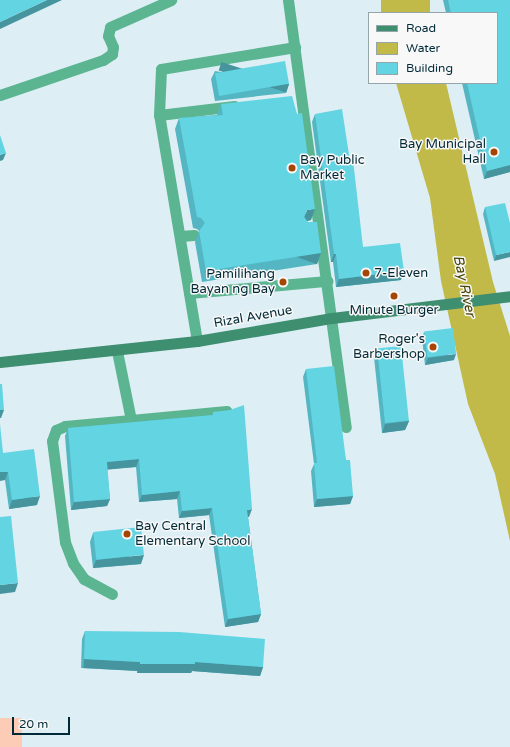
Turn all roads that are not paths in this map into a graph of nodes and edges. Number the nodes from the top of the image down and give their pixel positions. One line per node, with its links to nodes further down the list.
1 (171, 0): 4 (street)
2 (288, 0): 3 (street)
3 (295, 47): 5 (street); 8 (street)
4 (0, 95)
5 (303, 98): 6 (street); 11 (street)
6 (288, 100)
7 (242, 105): 8 (street)
8 (159, 115): 10 (street)
9 (194, 235): 10 (street)
10 (180, 236): 12 (street)
11 (326, 281): 12 (street); 14 (street)
12 (189, 293): 15 (street)
13 (510, 296): 14 (main road, Rizal Avenue)
14 (332, 318): 15 (main road, Rizal Avenue); 20 (street)
15 (197, 341): 16 (main road, Rizal Avenue)
16 (117, 351): 17 (main road, Rizal Avenue); 19 (street)
17 (0, 362)
18 (227, 411): 19 (street)
19 (131, 420): 21 (street)
20 (346, 427)
21 (112, 594)

